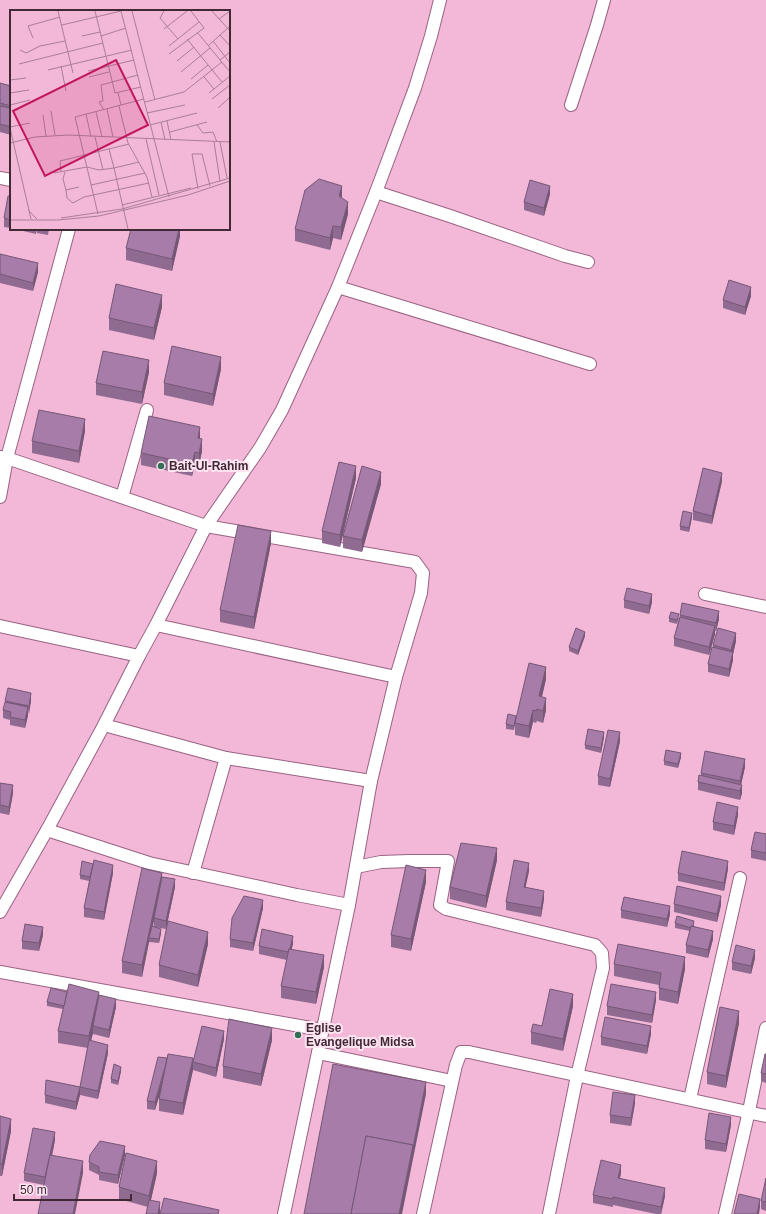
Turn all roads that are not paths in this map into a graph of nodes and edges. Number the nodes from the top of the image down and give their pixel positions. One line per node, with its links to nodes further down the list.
1 (440, 0): 6 (street)
2 (604, 0): 3 (street)
3 (571, 105)
4 (0, 178): 5 (street)
5 (10, 180)
6 (376, 192): 8 (street); 9 (street)
7 (69, 230): 12 (street)
8 (588, 262)
9 (338, 287): 10 (street); 15 (street)
10 (590, 364)
11 (147, 410): 14 (street)
12 (3, 458): 13 (street); 14 (street)
13 (0, 497)
14 (122, 497): 15 (street)
15 (206, 526): 19 (street); 21 (street)
16 (705, 594): 17 (street)
17 (766, 607)
18 (0, 626): 20 (street)
19 (156, 626): 20 (street); 21 (street)
20 (139, 656): 22 (street)
21 (396, 677): 24 (street)
22 (104, 725): 23 (street); 25 (street)
23 (226, 758): 24 (street); 27 (street)
24 (371, 781): 26 (street)
25 (47, 830): 27 (street); 30 (street)
26 (356, 867): 29 (street); 35 (street)
27 (193, 873): 29 (street)
28 (740, 878): 37 (street)
29 (349, 905): 33 (street)
30 (0, 912)
31 (0, 972): 33 (street)
32 (766, 1028): 38 (street)
33 (322, 1030): 34 (street)
34 (318, 1053): 36 (street); 40 (street)
35 (577, 1076): 36 (street); 37 (street); 42 (street)
36 (452, 1082): 41 (street)
37 (690, 1099): 38 (street)
38 (749, 1112): 39 (street); 43 (street)
39 (766, 1116)
40 (284, 1214)
41 (423, 1214)
42 (549, 1214)
43 (725, 1214)

